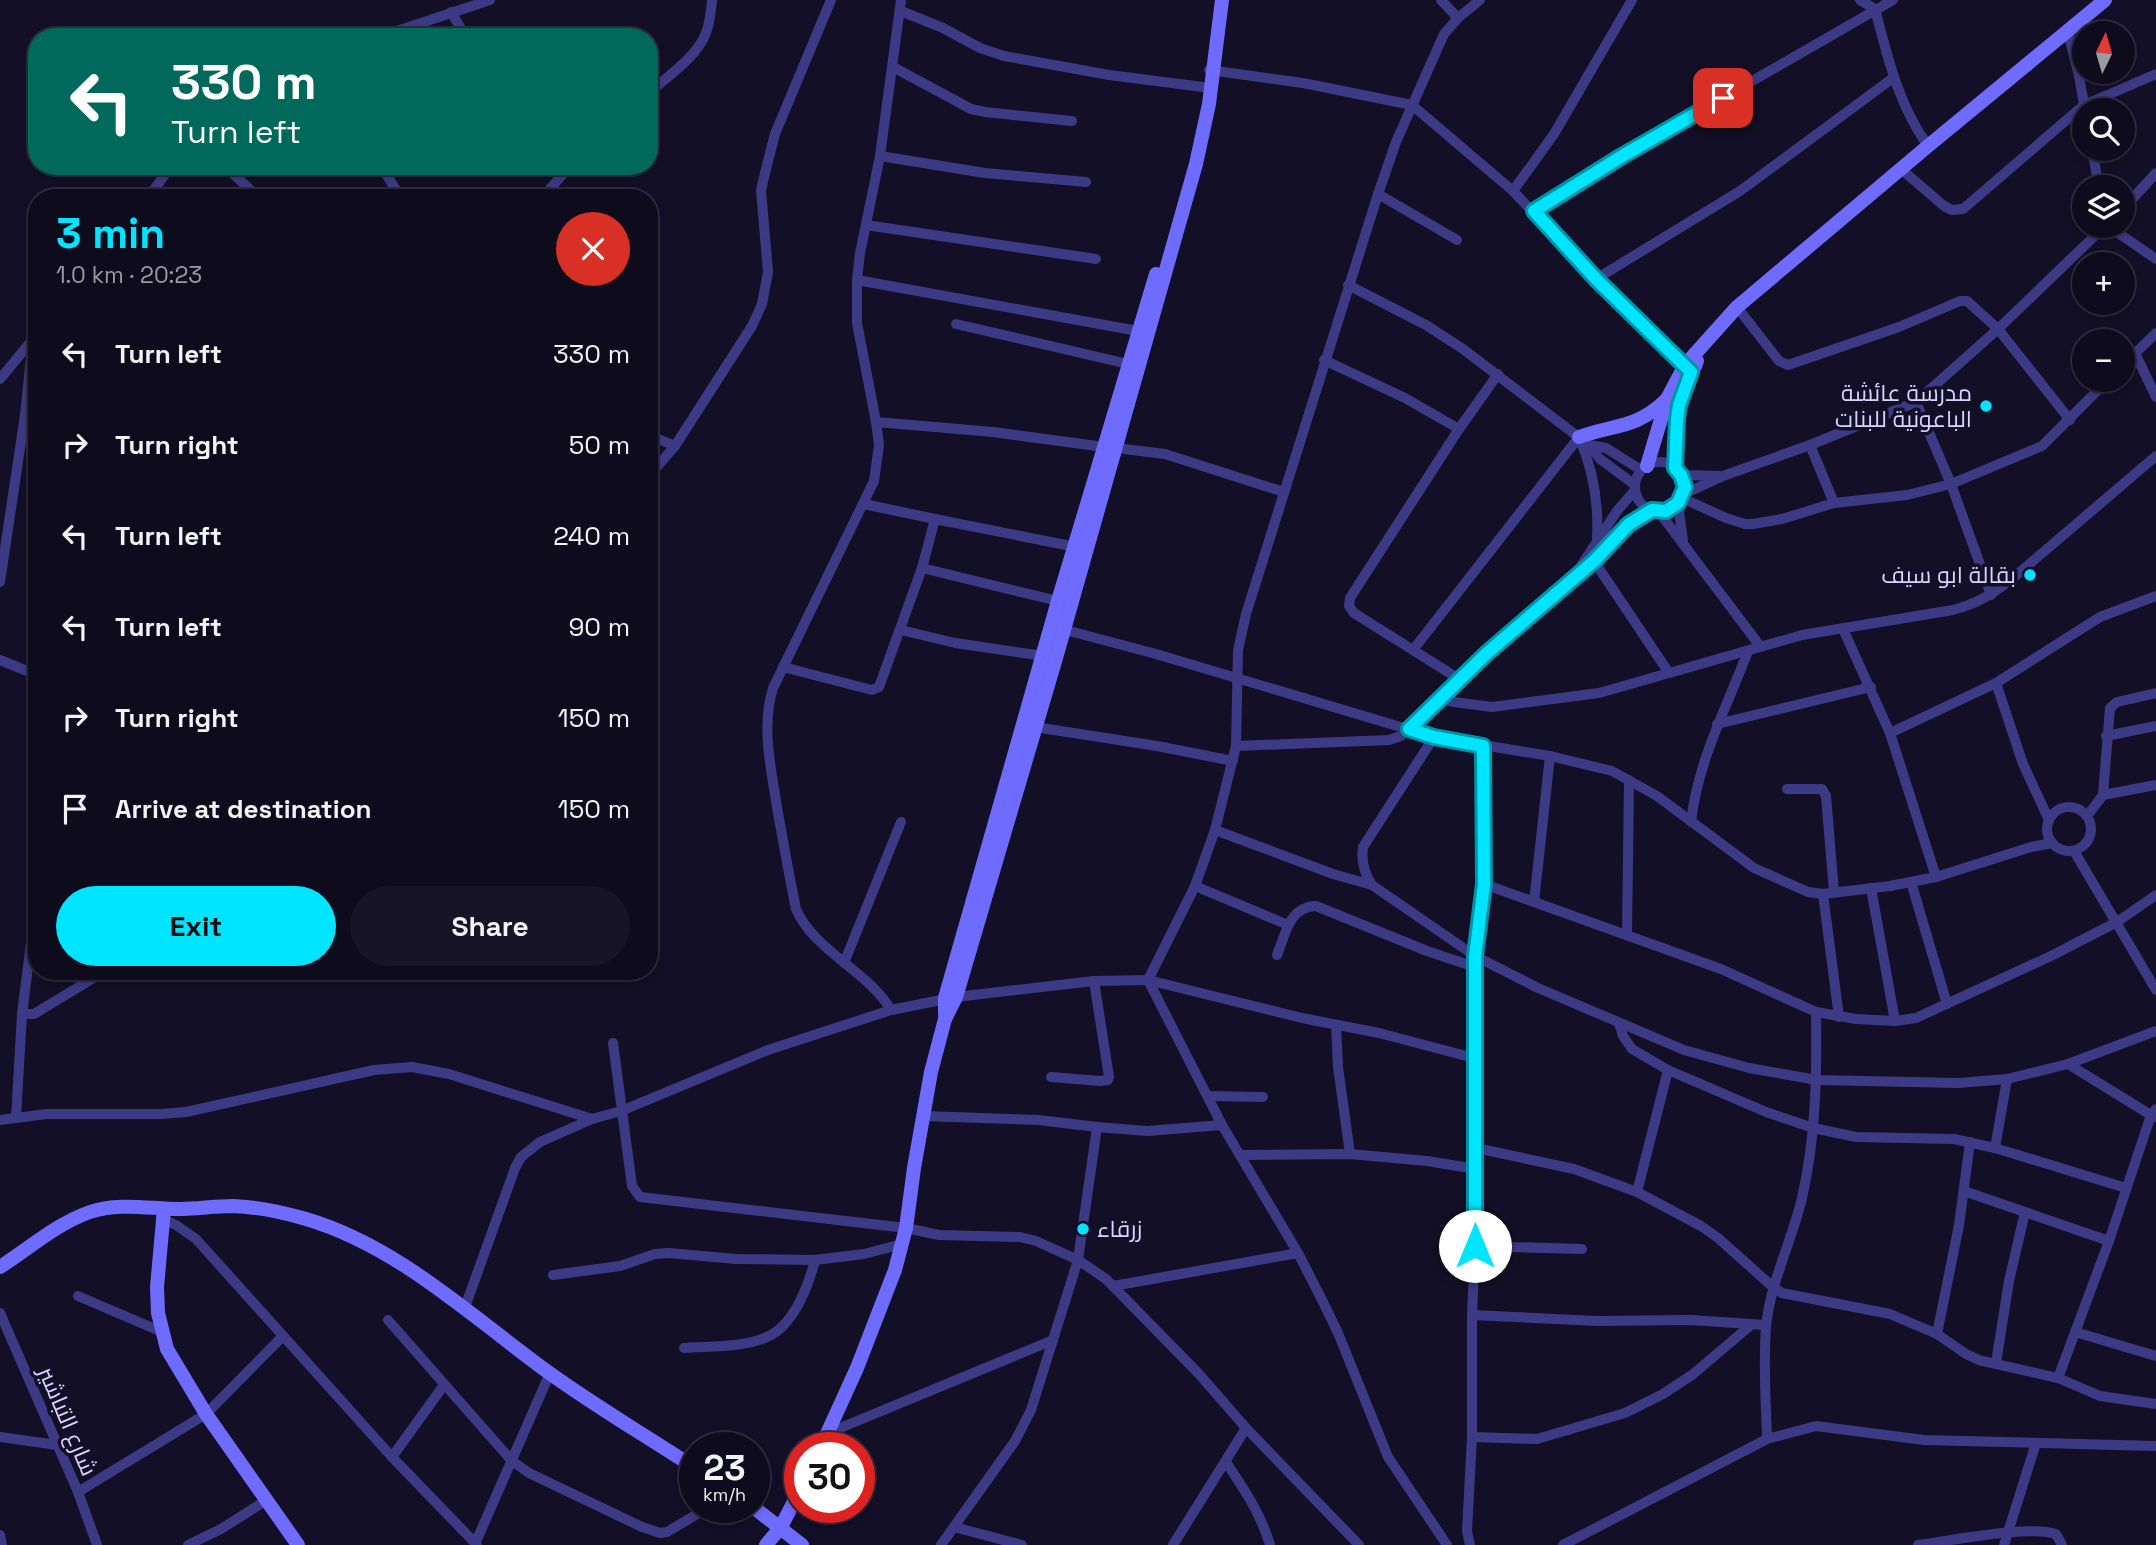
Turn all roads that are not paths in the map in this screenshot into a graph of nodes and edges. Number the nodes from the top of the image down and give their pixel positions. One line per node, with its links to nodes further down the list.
1 (490, 0): 13 (street)
2 (712, 0): 22 (street)
3 (831, 0): 74 (street)
4 (1222, 0): 19 (street)
5 (1441, 0): 14 (street)
6 (1480, 0): 14 (street)
7 (1632, 0): 38 (street)
8 (1860, 0): 12 (street)
9 (1893, 0): 12 (street)
10 (2105, 0): 17 (street)
11 (901, 6): 18 (street); 23 (street)
12 (1875, 9): 21 (street); 41 (street)
13 (451, 12): 15 (street); 16 (street)
14 (1458, 18): 26 (street)
15 (405, 28)
16 (461, 28)
17 (2068, 32): 24 (street); 29 (street)
18 (893, 67): 28 (street); 30 (street)
19 (1212, 67): 23 (street); 26 (street)
20 (2156, 74): 25 (street)
21 (1893, 78): 29 (street); 48 (street)
22 (658, 85)
23 (1209, 88): 54 (street)
24 (2082, 98)
25 (2105, 98)
26 (1412, 105): 38 (street); 39 (street)
27 (2072, 118): 31 (street)
28 (1072, 121)
29 (1928, 146): 31 (street)
30 (880, 156): 35 (street); 42 (street)
31 (1901, 169): 51 (street)
32 (2156, 173): 40 (street)
33 (235, 175): 36 (street)
34 (562, 175): 37 (street)
35 (1086, 182)
36 (249, 189)
37 (550, 189)
38 (1513, 191): 41 (street)
39 (1378, 194): 45 (street); 50 (street)
40 (2135, 196)
41 (1534, 211): 48 (street)
42 (866, 225): 46 (street); 49 (street)
43 (2093, 238): 53 (street)
44 (2124, 238): 47 (street)
45 (1457, 240)
46 (1096, 259)
47 (2156, 259)
48 (1596, 279): 60 (street)
49 (857, 280): 54 (street); 69 (street)
50 (1348, 285): 58 (street); 61 (street)
51 (1737, 307): 53 (street); 60 (street)
52 (956, 324): 59 (street)
53 (1998, 329): 67 (street); 68 (street)
54 (1144, 332): 59 (street); 75 (street)
55 (2156, 333): 57 (street)
56 (28, 345): 62 (street)
57 (2135, 353): 65 (street)
58 (1324, 360): 70 (street); 83 (street)
59 (1128, 365): 75 (street)
60 (1688, 368): 66 (street); 79 (street)
61 (1497, 374): 70 (street); 72 (street)
62 (0, 379)
63 (28, 392): 95 (street)
64 (2097, 392): 68 (street)
65 (2156, 397)
66 (1667, 400): 72 (street); 78 (street)
67 (1916, 402): 73 (street); 81 (street)
68 (2070, 420): 81 (street)
69 (876, 422): 75 (street); 86 (street)
70 (1459, 429): 103 (street)
71 (658, 439): 74 (street)
72 (1584, 441): 78 (street); 82 (street); 89 (street); 103 (street)
73 (1810, 445): 80 (street); 85 (street)
74 (675, 446): 77 (street)
75 (1110, 448): 83 (street); 91 (street); 99 (street)
76 (2156, 456): 96 (street)
77 (658, 466)
78 (1644, 468): 79 (street); 82 (street)
79 (1678, 471): 80 (street); 84 (street)
80 (1723, 476): 84 (street)
81 (1951, 484): 85 (street); 96 (street)
82 (1635, 487): 87 (street); 89 (street)
83 (1284, 492): 110 (street)
84 (1681, 498): 85 (street); 87 (street); 90 (street)
85 (1835, 503)
86 (864, 504): 88 (street); 107 (street)
87 (1656, 511): 90 (street); 92 (street)
88 (934, 519): 91 (street); 93 (street)
89 (1597, 540): 94 (street)
90 (1683, 541): 102 (street)
91 (1076, 547): 98 (street)
92 (1594, 561): 94 (street); 109 (street)
93 (922, 568): 98 (street); 101 (street)
94 (1573, 579): 111 (street)
95 (0, 582)
96 (1992, 595): 100 (street)
97 (2156, 596): 112 (street)
98 (1058, 601): 99 (street)
99 (1058, 627): 105 (street); 110 (street); 118 (street)
100 (1843, 629): 102 (street); 113 (street)
101 (901, 630): 105 (street); 107 (street)
102 (1759, 646): 104 (street)
103 (1413, 650): 111 (street)
104 (1748, 650): 109 (street); 116 (street)
105 (1043, 656): 158 (street)
106 (0, 660): 108 (street)
107 (783, 667): 152 (street)
108 (28, 671)
109 (1669, 673): 115 (street)
110 (1236, 677): 119 (street); 123 (street)
111 (1459, 679): 115 (street)
112 (1996, 683): 120 (street); 132 (street)
113 (1871, 687): 116 (street); 120 (street)
114 (2156, 693): 121 (street)
115 (1439, 700): 119 (street)
116 (1717, 724): 134 (street)
117 (2156, 726): 121 (street)
118 (1035, 727): 126 (street); 158 (street)
119 (1409, 729): 122 (street); 123 (street)
120 (1890, 733): 138 (street)
121 (2106, 736): 130 (street)
122 (1434, 737): 124 (street); 141 (street)
123 (1236, 746): 126 (street)
124 (1483, 746): 125 (street); 140 (street)
125 (1550, 756): 127 (street); 146 (street)
126 (1233, 761): 135 (street)
127 (1629, 780): 134 (street); 149 (street)
128 (2156, 785): 130 (street)
129 (1787, 789): 144 (street)
130 (2103, 795): 131 (street)
131 (2087, 816): 132 (street); 137 (street)
132 (2049, 820): 136 (street)
133 (901, 822): 152 (street)
134 (1691, 822): 144 (street)
135 (1215, 831): 141 (street); 142 (street)
136 (2052, 843): 137 (street); 138 (street)
137 (2074, 851): 147 (street)
138 (1936, 877): 139 (street)
139 (1911, 882): 143 (street); 159 (street)
140 (1484, 884): 146 (street); 151 (street)
141 (1372, 885): 151 (street)
142 (1195, 886): 148 (street); 155 (street)
143 (1871, 888): 144 (street); 164 (street)
144 (1829, 893): 163 (street)
145 (2156, 895): 147 (street)
146 (1534, 902): 149 (street)
147 (2117, 922): 157 (street); 159 (street)
148 (1288, 925): 150 (street); 151 (street)
149 (1627, 935): 161 (street)
150 (1277, 955)
151 (1475, 961): 165 (street); 169 (street)
152 (844, 962): 160 (street)
153 (28, 967): 162 (street)
154 (90, 980): 162 (street)
155 (1147, 980): 156 (street); 166 (street); 175 (street)
156 (1094, 981): 158 (street); 172 (street)
157 (2156, 990)
158 (951, 998): 160 (street); 179 (street)
159 (1947, 1004): 164 (street)
160 (891, 1010): 177 (street)
161 (1816, 1012): 163 (street); 174 (street)
162 (22, 1014): 180 (street)
163 (1839, 1017): 164 (street)
164 (1895, 1021)
165 (1619, 1023): 171 (street); 174 (street)
166 (1336, 1025): 169 (street); 189 (street)
167 (2156, 1031): 170 (street)
168 (613, 1043): 177 (street)
169 (1474, 1058): 187 (street)
170 (2068, 1064): 173 (street); 178 (street)
171 (1668, 1070): 185 (street); 194 (street)
172 (1051, 1077)
173 (2007, 1079): 174 (street); 188 (street)
174 (1817, 1080): 185 (street)
175 (1208, 1096): 176 (street); 183 (street)
176 (1263, 1097)
177 (621, 1111): 181 (street); 197 (street)
178 (2154, 1114): 192 (street)
179 (923, 1116): 184 (street); 197 (street)
180 (16, 1118): 181 (street); 182 (street)
181 (592, 1119): 210 (street)
182 (0, 1120)
183 (1223, 1125): 184 (street); 190 (street)
184 (1097, 1127): 204 (street)
185 (1813, 1128): 186 (street); 208 (street)
186 (1970, 1142): 188 (street); 193 (street)
187 (1476, 1148): 191 (street); 194 (street)
188 (1995, 1148): 192 (street)
189 (1350, 1154): 190 (street); 191 (street)
190 (1241, 1155): 202 (street)
191 (1476, 1169): 200 (street)
192 (2126, 1188): 198 (street)
193 (1964, 1191): 195 (street); 218 (street)
194 (1637, 1192): 208 (street)
195 (2025, 1212): 198 (street); 225 (street)
196 (163, 1214): 205 (street); 210 (street); 216 (street); 219 (street)
197 (906, 1228): 199 (street); 204 (street)
198 (2109, 1241): 217 (street)
199 (902, 1244): 203 (street); 232 (street)
200 (1475, 1246): 201 (street); 212 (street)
201 (1582, 1249)
202 (1298, 1253): 207 (street); 265 (street)
203 (815, 1260): 206 (street); 223 (street)
204 (1078, 1260): 207 (street); 221 (street)
205 (0, 1267)
206 (553, 1275)
207 (1113, 1286): 231 (street)
208 (1774, 1289): 215 (street); 218 (street)
209 (78, 1296): 216 (street)
210 (464, 1310): 226 (street)
211 (0, 1314): 222 (street, شارع التباشير)
212 (1472, 1315): 214 (street); 235 (street)
213 (388, 1320): 228 (street)
214 (1751, 1325): 215 (street); 235 (street)
215 (1766, 1325): 236 (street)
216 (162, 1332): 230 (street)
217 (2075, 1332): 224 (street); 227 (street)
218 (1937, 1334): 225 (street)
219 (283, 1336): 230 (street); 240 (street)
220 (0, 1340): 222 (street)
221 (1052, 1340): 233 (street); 250 (street)
222 (13, 1342): 238 (street, شارع التباشير)
223 (684, 1348)
224 (2156, 1356)
225 (1996, 1363): 227 (street)
226 (550, 1373): 241 (street); 242 (street)
227 (2058, 1378): 229 (street)
228 (444, 1384): 240 (street); 242 (street)
229 (2156, 1404)
230 (206, 1413): 244 (street); 245 (street)
231 (1246, 1428): 243 (street); 264 (street)
232 (828, 1432)
233 (830, 1432)
234 (0, 1437): 238 (street)
235 (1472, 1437): 266 (street)
236 (1767, 1439): 237 (street); 267 (street)
237 (2036, 1443): 239 (street); 251 (street)
238 (57, 1444): 244 (street, شارع التباشير)
239 (2156, 1446)
240 (392, 1457): 257 (street)
241 (679, 1458)
242 (512, 1461): 248 (street); 257 (street)
243 (1226, 1462): 262 (street); 263 (street)
244 (78, 1493): 254 (street, شارع التباشير)
245 (267, 1500): 255 (street); 256 (street)
246 (770, 1519): 249 (street)
247 (784, 1521): 249 (street)
248 (682, 1523)
249 (781, 1527): 258 (street); 259 (street)
250 (954, 1527): 260 (street); 261 (street)
251 (2008, 1534): 268 (street); 269 (street); 270 (street)
252 (0, 1535): 253 (street)
253 (2, 1545)
254 (97, 1545)
255 (188, 1545)
256 (298, 1545)
257 (476, 1545)
258 (766, 1545)
259 (802, 1545)
260 (941, 1545)
261 (1022, 1545)
262 (1173, 1545)
263 (1270, 1545)
264 (1359, 1545)
265 (1447, 1545)
266 (1470, 1545)
267 (1563, 1545)
268 (1918, 1545)
269 (2004, 1545)
270 (2062, 1545)

